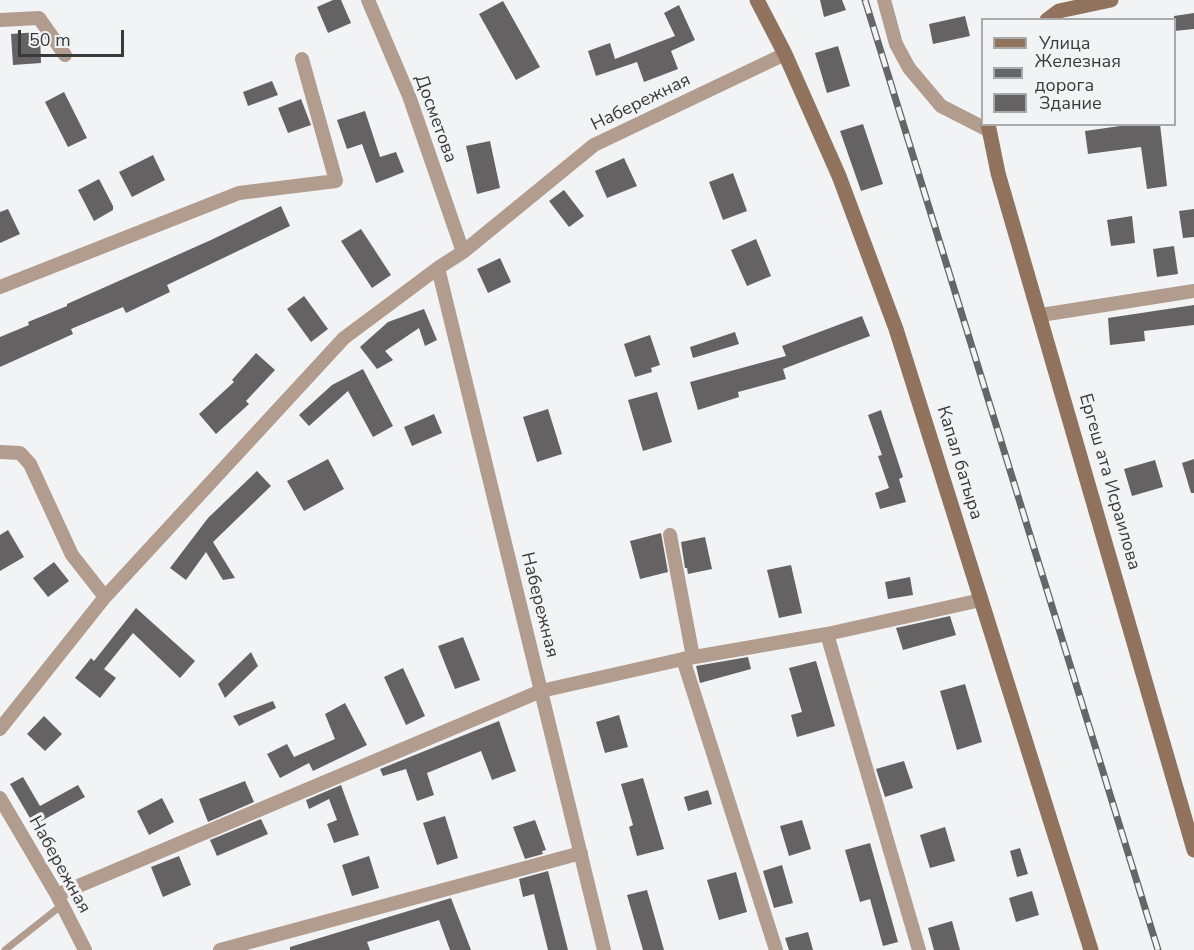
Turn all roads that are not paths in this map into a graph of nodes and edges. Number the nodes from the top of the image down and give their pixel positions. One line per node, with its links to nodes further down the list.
1 (368, 0): 12 (street, Досметова)
2 (757, 0): 7 (main road, Капал батыра)
3 (884, 0): 10 (street)
4 (1111, 0): 5 (main road)
5 (1050, 18)
6 (0, 20): 8 (street)
7 (785, 54): 12 (street, Набережная); 20 (main road, Капал батыра)
8 (65, 55)
9 (302, 60): 14 (street)
10 (981, 124)
11 (988, 127): 16 (main road, Ергеш ата Исраилова)
12 (463, 252): 13 (street, Набережная)
13 (438, 268): 19 (street, Набережная); 23 (street, Набережная)
14 (0, 287)
15 (1194, 291): 16 (street)
16 (1041, 315): 26 (main road, Ергеш ата Исраилова)
17 (0, 452): 19 (street)
18 (670, 535): 22 (street)
19 (105, 597): 24 (street, Набережная)
20 (981, 600): 21 (street); 35 (main road, Капал батыра)
21 (827, 634): 22 (street); 34 (street)
22 (688, 658): 23 (street); 33 (street)
23 (542, 691): 27 (street, Набережная); 28 (street)
24 (0, 729)
25 (0, 798): 28 (street, Набережная)
26 (1194, 850)
27 (581, 853): 31 (street); 32 (street, Набережная)
28 (60, 900): 29 (lane); 30 (street, Набережная)
29 (5, 950)
30 (85, 950)
31 (220, 950)
32 (604, 950)
33 (776, 950)
34 (919, 950)
35 (1091, 950)

